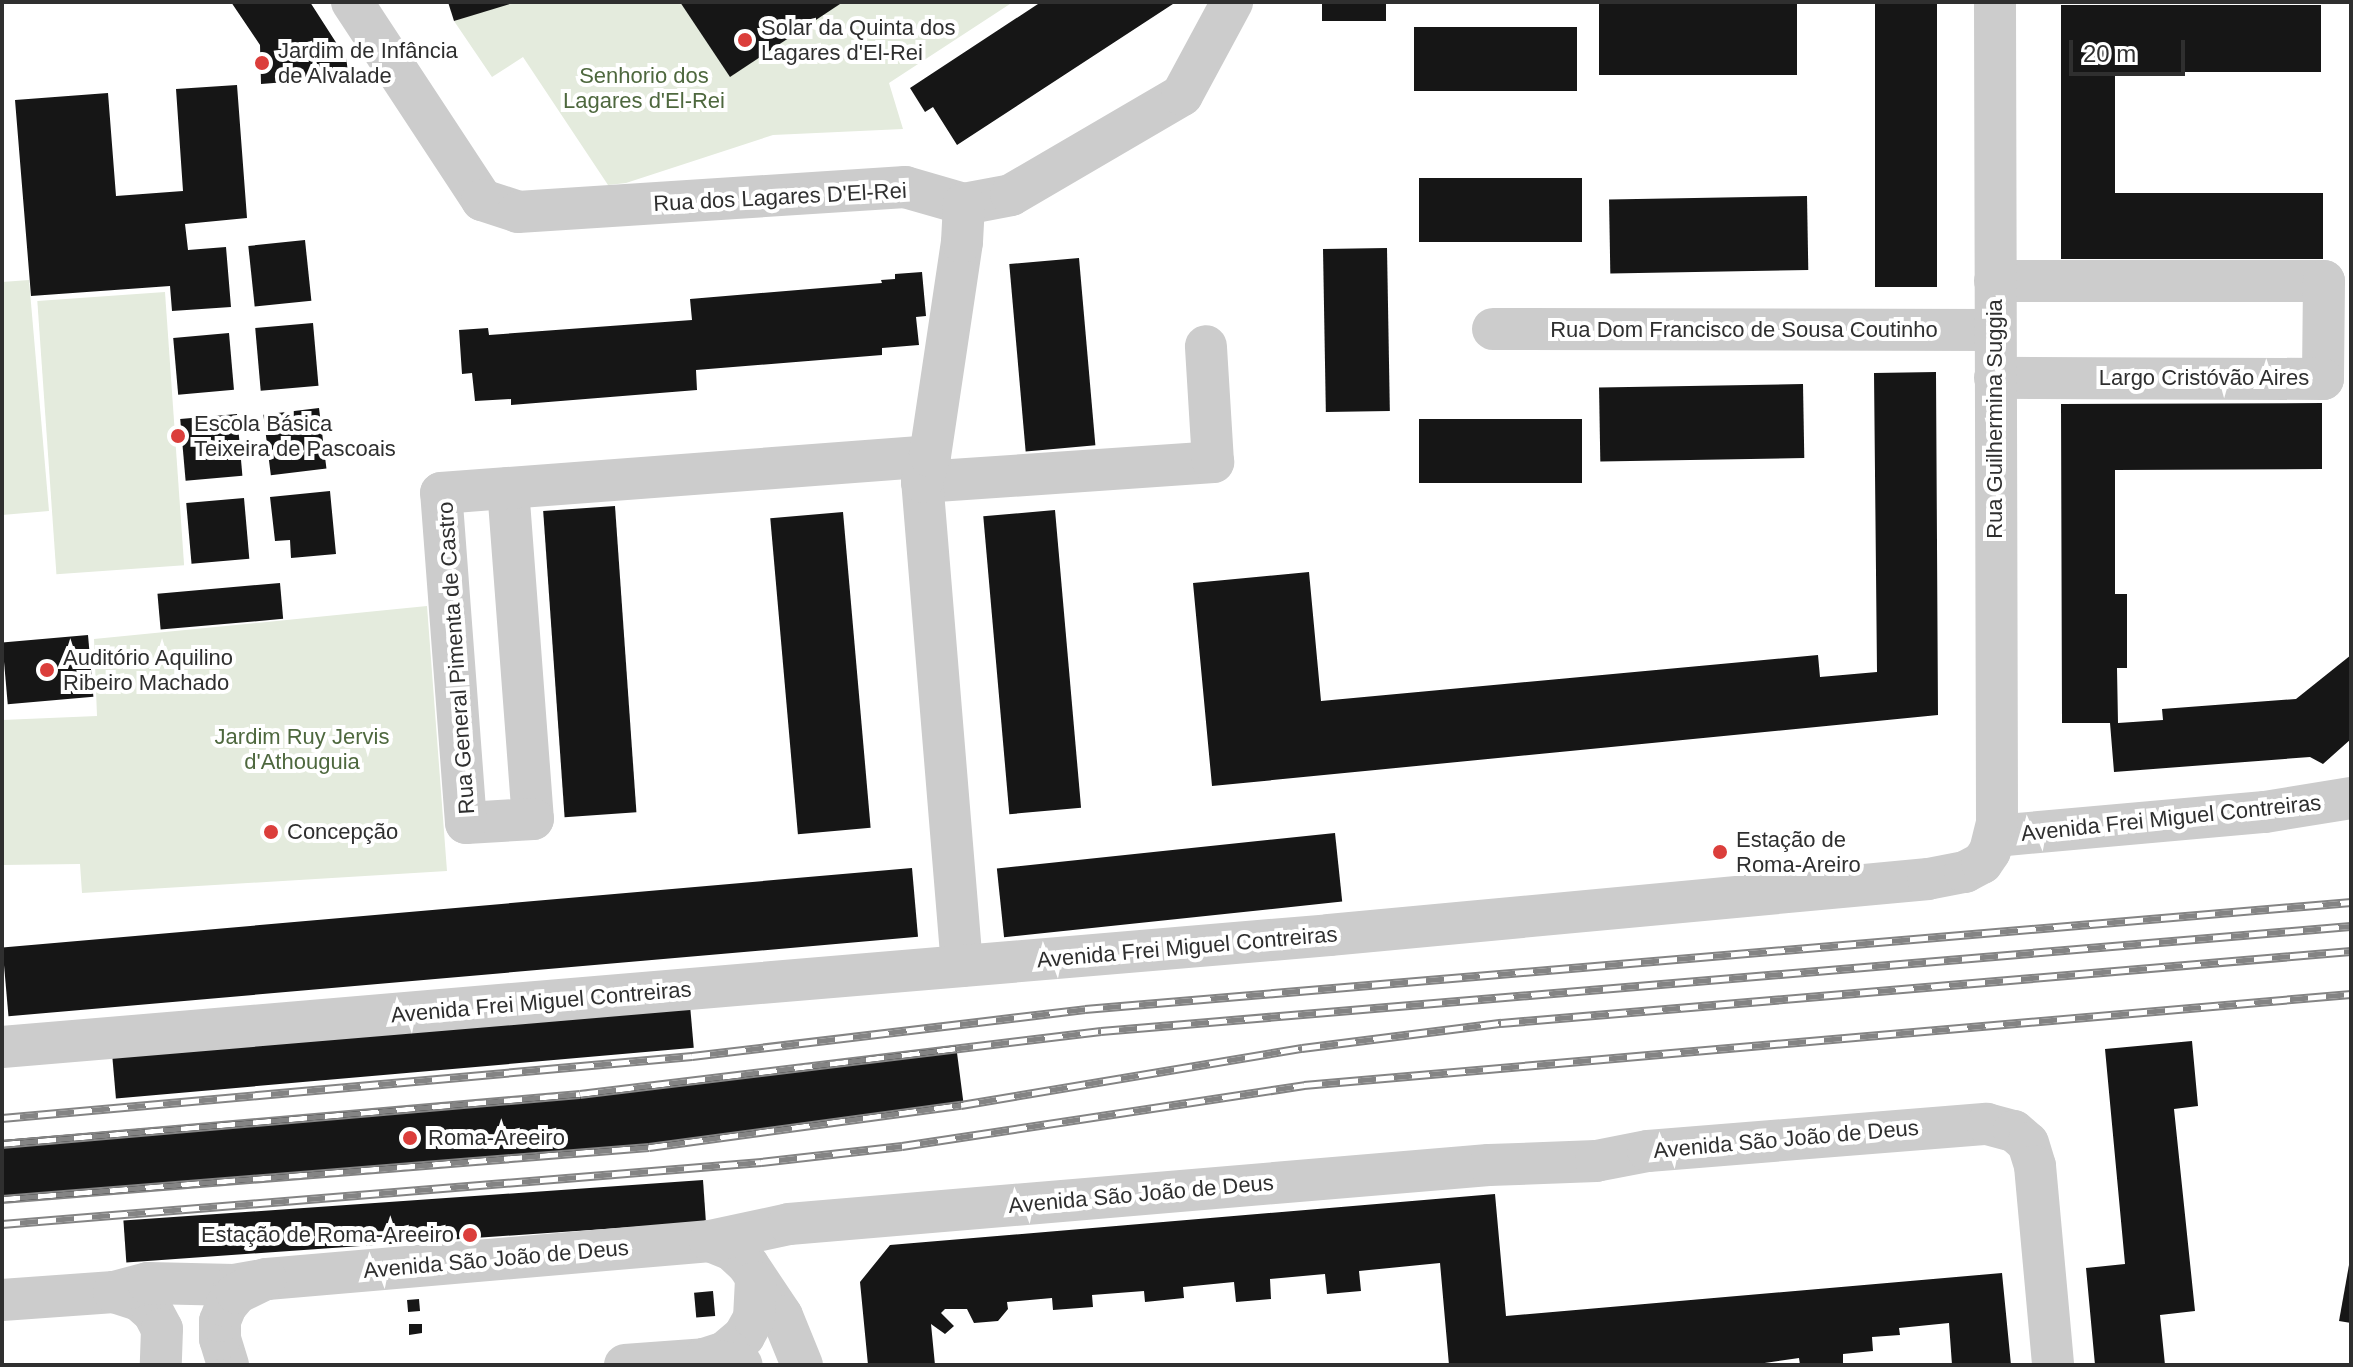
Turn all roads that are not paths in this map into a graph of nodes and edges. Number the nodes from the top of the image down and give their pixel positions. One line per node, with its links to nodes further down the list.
1 (352, 2): 4 (street, Rua dos Lagares D'El-Rei)
2 (1232, 2): 4 (street, Rua dos Lagares D'El-Rei)
3 (1995, 2): 5 (street, Rua Guilhermina Suggia)
4 (964, 204): 10 (street)
5 (1995, 281): 7 (street, Rua Guilhermina Suggia); 9 (street, Largo Cristóvão Aires)
6 (1493, 329): 7 (street, Rua Dom Francisco de Sousa Coutinho)
7 (1995, 330): 9 (street, Rua Guilhermina Suggia)
8 (1206, 346): 10 (street, Rua General Pimenta de Castro)
9 (1995, 378): 13 (street, Rua Guilhermina Suggia)
10 (926, 469): 11 (street, Rua General Pimenta de Castro); 14 (street)
11 (508, 488): 11 (street, Rua General Pimenta de Castro)
12 (2351, 798): 13 (street, Avenida Frei Miguel Contreiras)
13 (1995, 836): 14 (street, Avenida Frei Miguel Contreiras)
14 (962, 966): 15 (street, Avenida Frei Miguel Contreiras)
15 (2, 1047)
16 (710, 1241): 17 (street, Avenida São João de Deus); 18 (street); 26 (street, Avenida São João de Deus)
17 (267, 1279): 19 (street, Avenida São João de Deus); 23 (street, Avenida São João de Deus)
18 (756, 1282): 21 (street); 25 (street)
19 (114, 1292): 20 (street, Avenida São João de Deus); 22 (street, Avenida São João de Deus)
20 (2, 1300)
21 (723, 1362): 24 (street)
22 (161, 1365)
23 (228, 1365)
24 (625, 1365)
25 (802, 1365)
26 (2053, 1365)

